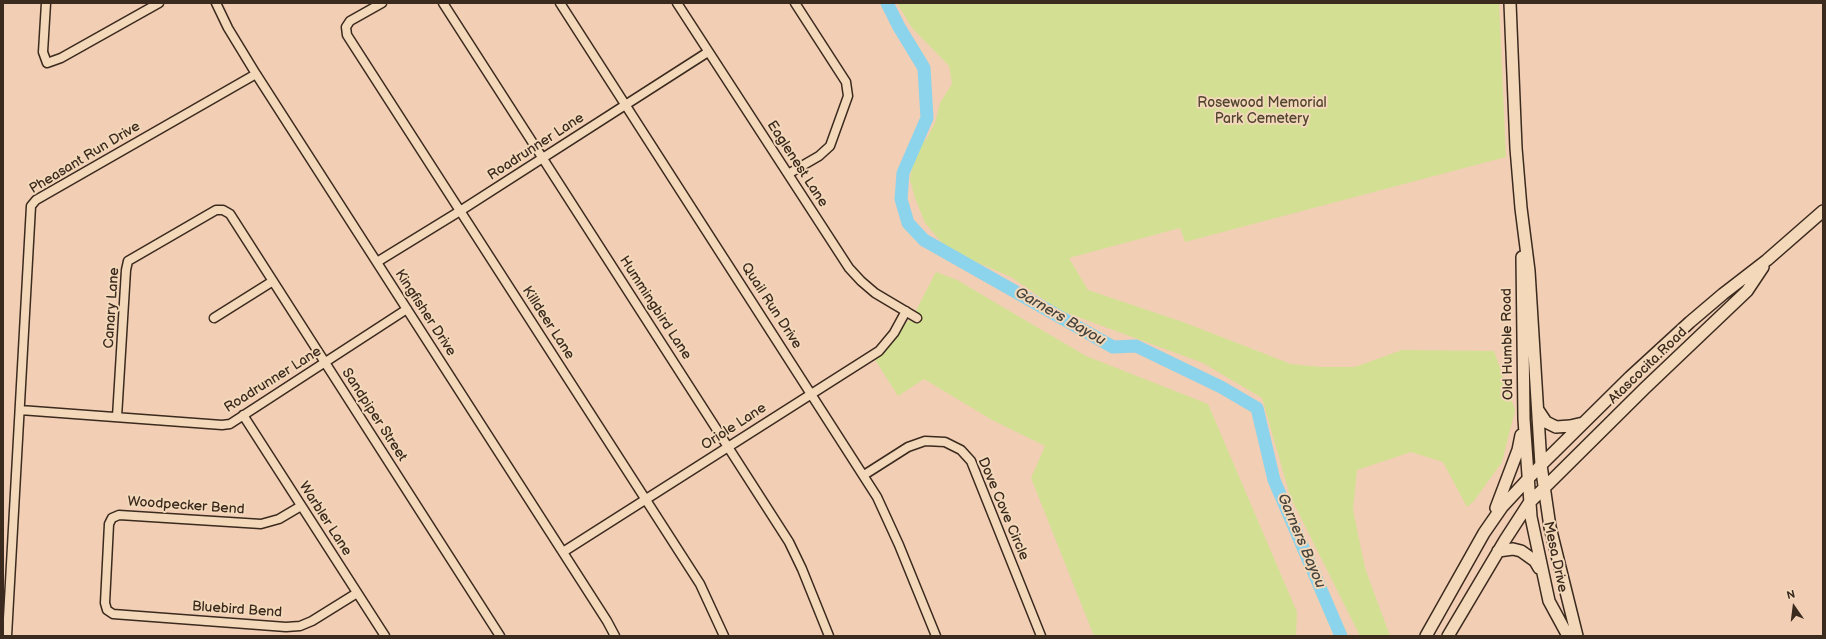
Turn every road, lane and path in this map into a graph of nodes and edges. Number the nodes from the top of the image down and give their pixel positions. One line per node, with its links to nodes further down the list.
1 (46, 3): 2 (street)
2 (159, 3)
3 (216, 3): 11 (street, Kingfisher Drive)
4 (382, 3): 17 (street, Killdeer Lane)
5 (443, 3): 13 (street, Hummingbird Lane)
6 (560, 3): 12 (street, Quail Run Drive)
7 (677, 3): 10 (street, Eaglenest Lane)
8 (795, 3): 14 (street)
9 (1510, 3): 15 (main road, Old Humble Road)
10 (708, 52): 12 (street, Roadrunner Lane); 14 (street, Eaglenest Lane)
11 (256, 74): 20 (street, Kingfisher Drive); 29 (street, Pheasant Run Drive)
12 (625, 105): 13 (street, Roadrunner Lane); 27 (street, Quail Run Drive)
13 (543, 159): 17 (street, Roadrunner Lane); 34 (street, Hummingbird Lane)
14 (788, 174): 23 (street, Eaglenest Lane)
15 (1521, 208): 28 (main road, Old Humble Road); 32 (main road, Old Humble Road)
16 (223, 210): 21 (street, Sandpiper Street); 31 (street, Canary Lane)
17 (460, 211): 20 (street, Roadrunner Lane); 39 (street, Killdeer Lane)
18 (1823, 211): 19 (main road, Atascocita Road)
19 (1767, 260): 33 (main road, Atascocita Road); 38 (main road, Atascocita Road)
20 (377, 262): 22 (street, Kingfisher Drive)
21 (273, 281): 24 (street); 26 (street, Sandpiper Street)
22 (407, 309): 26 (street, Roadrunner Lane); 44 (street, Kingfisher Drive)
23 (906, 311): 25 (street, Eaglenest Lane); 27 (street, Oriole Lane)
24 (214, 318)
25 (917, 318)
26 (325, 363): 30 (street, Roadrunner Lane); 50 (street, Sandpiper Street)
27 (811, 393): 34 (street, Oriole Lane); 36 (street, Quail Run Drive)
28 (1537, 409): 33 (main road); 35 (main road, Old Humble Road)
29 (20, 410): 31 (street, Roadrunner Lane); 48 (street, Pheasant Run Drive)
30 (243, 415): 31 (street, Roadrunner Lane); 41 (street, Warbler Lane)
31 (117, 417)
32 (1524, 419): 37 (main road, Old Humble Road); 42 (main road)
33 (1584, 423): 35 (main road, Atascocita Road)
34 (728, 446): 39 (street, Oriole Lane); 53 (street, Hummingbird Lane)
35 (1541, 465): 37 (main road); 38 (main road, Old Humble Road)
36 (864, 475): 54 (street, Quail Run Drive); 55 (street, Dove Cove Circle)
37 (1527, 479): 40 (main road, Mesa Drive); 42 (main road)
38 (1545, 490): 40 (main road); 59 (main road, Mesa Drive)
39 (646, 500): 44 (street, Oriole Lane); 52 (street, Killdeer Lane)
40 (1530, 504): 43 (main road); 45 (main road, Mesa Drive)
41 (301, 506): 46 (street, Warbler Lane); 47 (street, Woodpecker Bend)
42 (1486, 530): 56 (main road)
43 (1498, 551): 45 (main road); 57 (main road)
44 (563, 552): 51 (street, Kingfisher Drive)
45 (1543, 577): 58 (main road, Mesa Drive)
46 (357, 593): 47 (street, Bluebird Bend); 49 (street, Warbler Lane)
47 (108, 610)
48 (6, 636)
49 (385, 636)
50 (500, 636)
51 (615, 636)
52 (724, 636)
53 (829, 636)
54 (936, 636)
55 (1041, 636)
56 (1426, 636)
57 (1448, 636)
58 (1568, 636)
59 (1577, 636)

